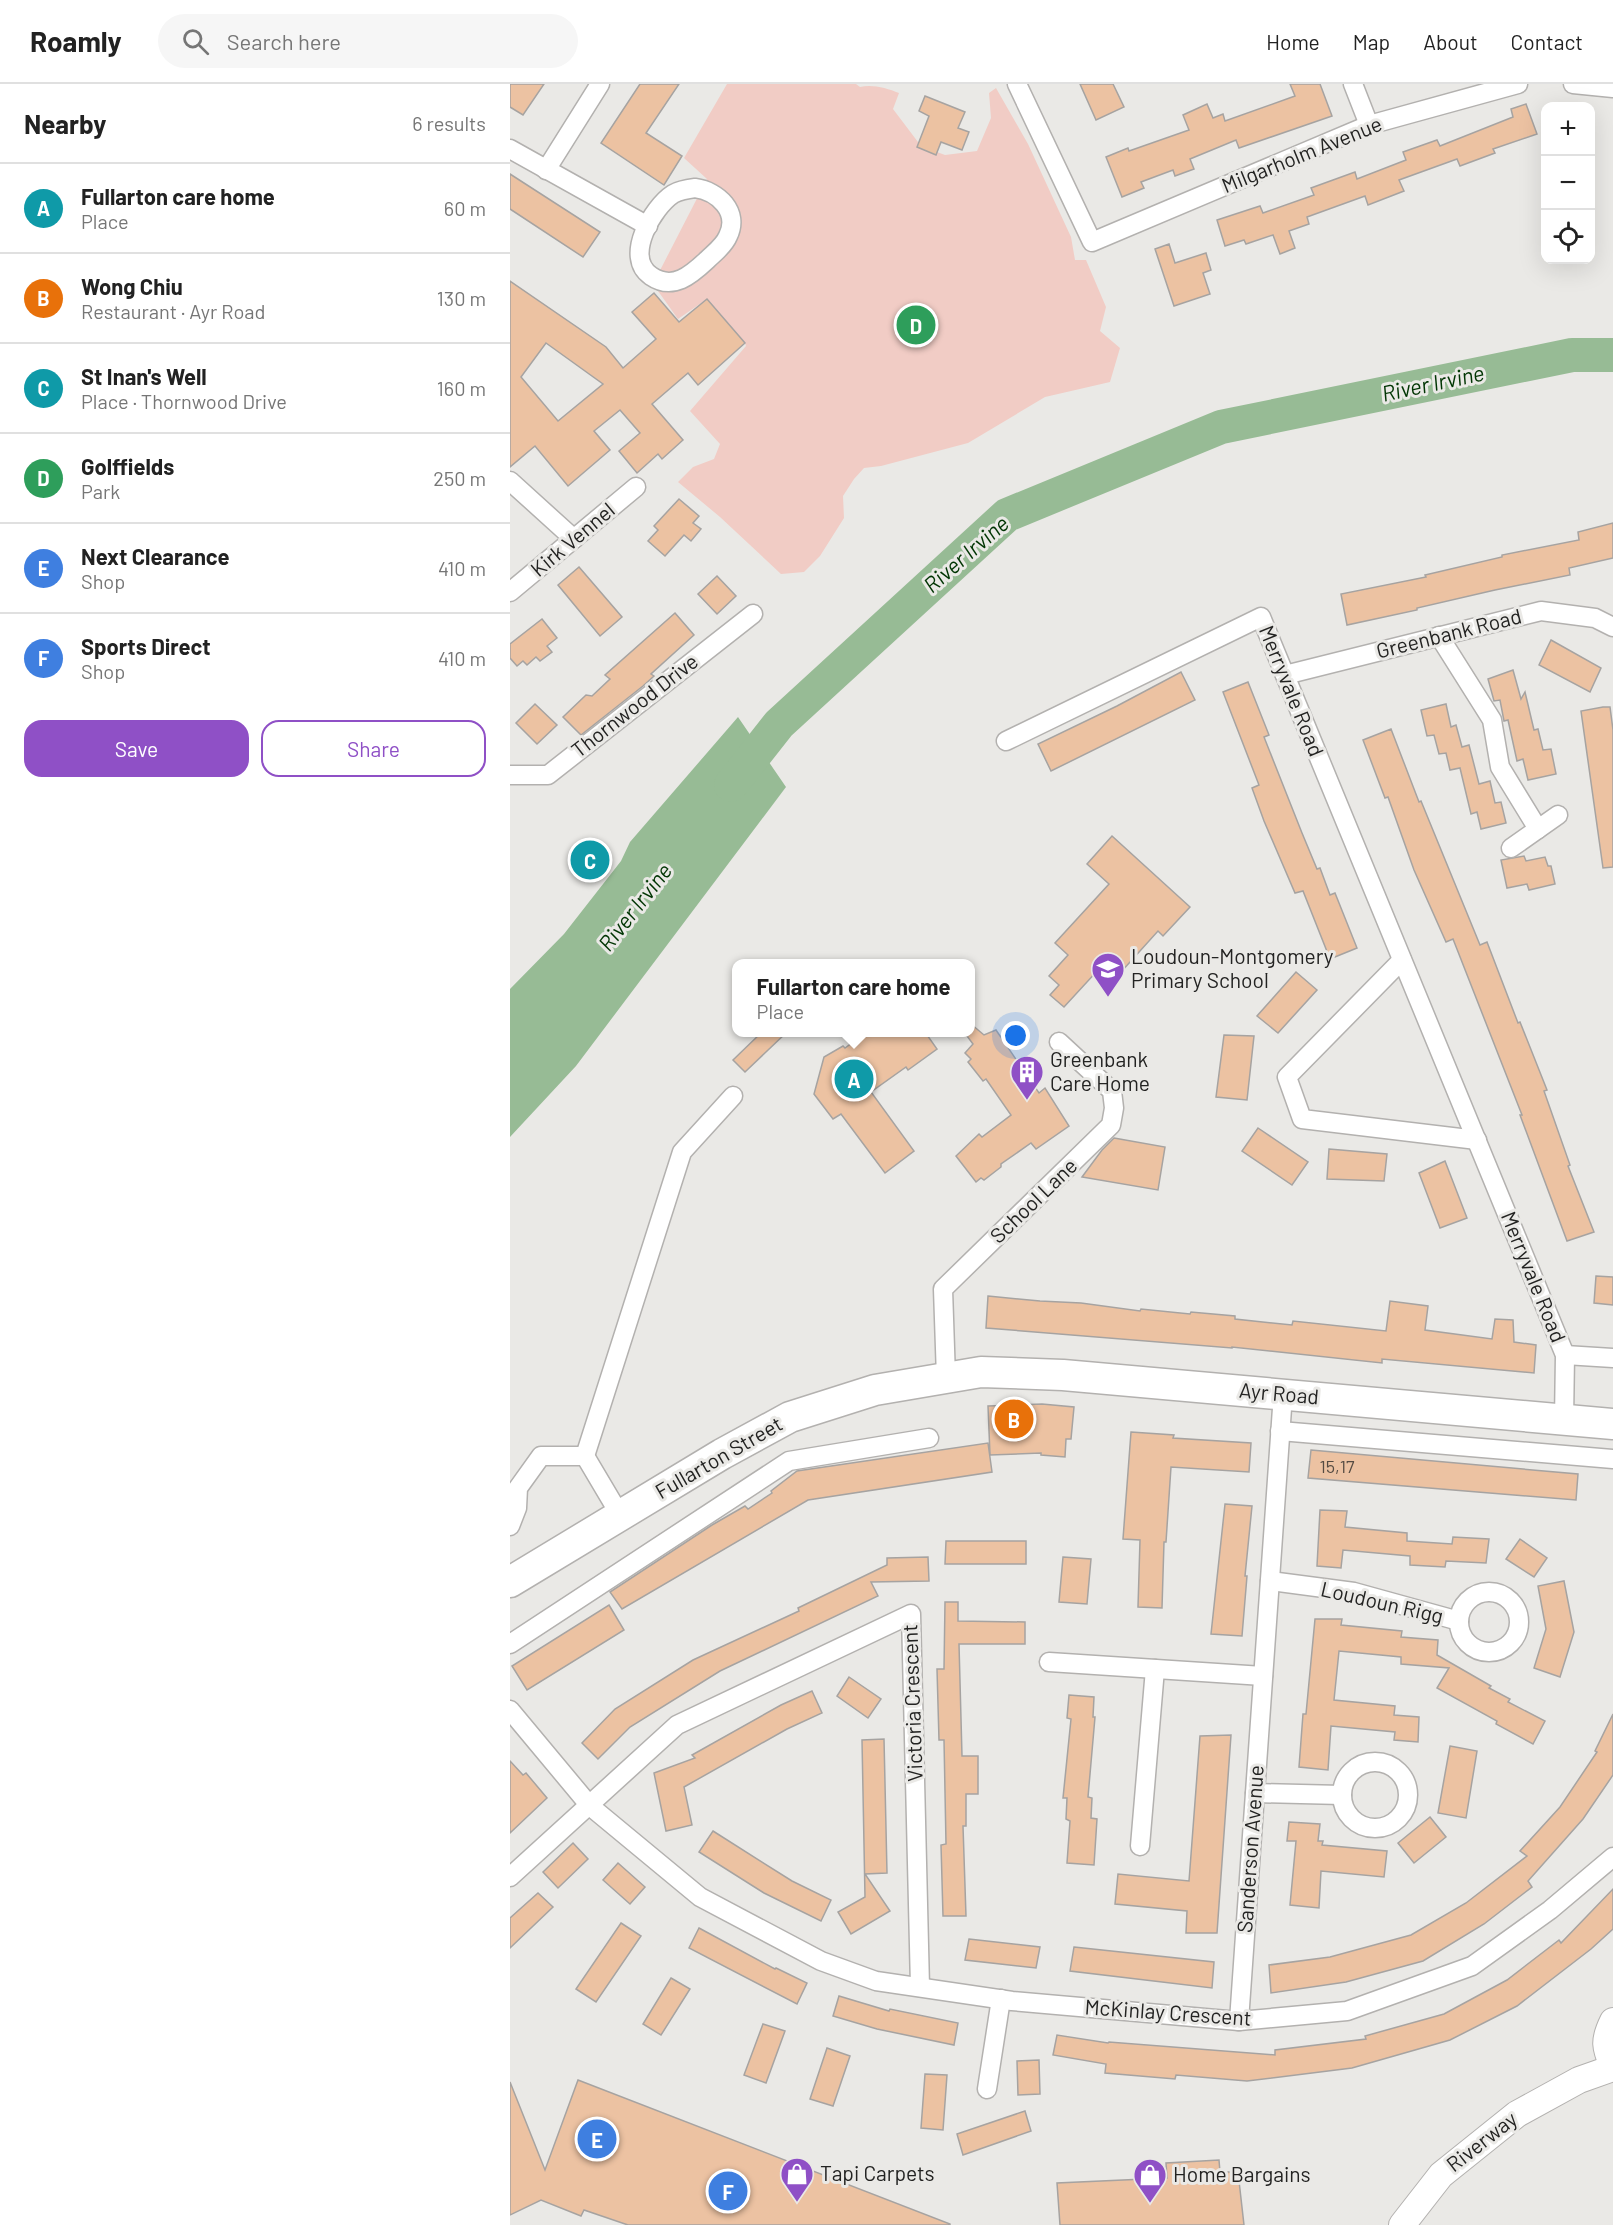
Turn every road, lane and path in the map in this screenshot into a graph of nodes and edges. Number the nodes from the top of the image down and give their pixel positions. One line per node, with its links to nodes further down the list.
1 (600, 84): 9 (street)
2 (1017, 84): 7 (street, Milgarholm Avenue)
3 (1353, 84): 7 (street)
4 (1518, 84): 7 (street, Milgarholm Avenue)
5 (1573, 84): 6 (street)
6 (1613, 88)
7 (1369, 125)
8 (510, 149): 9 (street)
9 (546, 170): 10 (street)
10 (648, 226): 10 (street)
11 (510, 481): 13 (street)
12 (636, 488): 13 (street, Kirk Vennel)
13 (574, 539): 14 (street, Kirk Vennel)
14 (510, 592)
15 (753, 614): 20 (street, Thornwood Drive)
16 (1613, 627): 17 (street, Greenbank Road)
17 (1439, 636): 18 (street, Greenbank Road); 22 (street)
18 (1285, 675): 19 (street, Merryvale Road); 24 (street, Merryvale Road)
19 (1006, 741)
20 (510, 775)
21 (1558, 815): 22 (street)
22 (1538, 829): 23 (street)
23 (1511, 848)
24 (1402, 960): 27 (street, Merryvale Road); 27 (street)
25 (1059, 1042): 30 (street, School Lane)
26 (733, 1095): 36 (street)
27 (1476, 1140): 28 (street, Merryvale Road)
28 (1565, 1355): 29 (street); 32 (street, Merryvale Road)
29 (1613, 1358)
30 (946, 1378): 31 (main road, Ayr Road); 38 (main road, Fullarton Street)
31 (1282, 1395): 32 (main road, Ayr Road); 34 (street, Sanderson Avenue)
32 (1564, 1420): 33 (main road, Ayr Road)
33 (1613, 1424)
34 (1280, 1431): 37 (street, Ayr Road); 40 (street, Sanderson Avenue)
35 (929, 1438): 43 (street)
36 (585, 1456): 38 (street); 39 (street)
37 (1613, 1459)
38 (620, 1515): 41 (main road, Fullarton Street)
39 (510, 1526)
40 (1270, 1581): 42 (street, Loudoun Rigg); 46 (street, Sanderson Avenue)
41 (510, 1582)
42 (1459, 1621)
43 (510, 1644)
44 (1048, 1662): 45 (street)
45 (1155, 1669): 46 (street); 51 (street)
46 (1263, 1676): 48 (street, Sanderson Avenue)
47 (510, 1710): 50 (street, McKinlay Crescent)
48 (1255, 1793): 49 (street); 56 (street, Sanderson Avenue)
49 (1342, 1795)
50 (590, 1806): 53 (street); 54 (street, McKinlay Crescent); 54 (street, Victoria Crescent)
51 (1140, 1846)
52 (1613, 1857): 56 (street, McKinlay Crescent)
53 (510, 1877)
54 (920, 1987): 55 (street, McKinlay Crescent)
55 (1001, 1999): 56 (street, McKinlay Crescent); 59 (street)
56 (1239, 2021)
57 (1613, 2021): 58 (street)
58 (1610, 2062): 60 (street, Riverway)
59 (987, 2089)
60 (1402, 2225)

